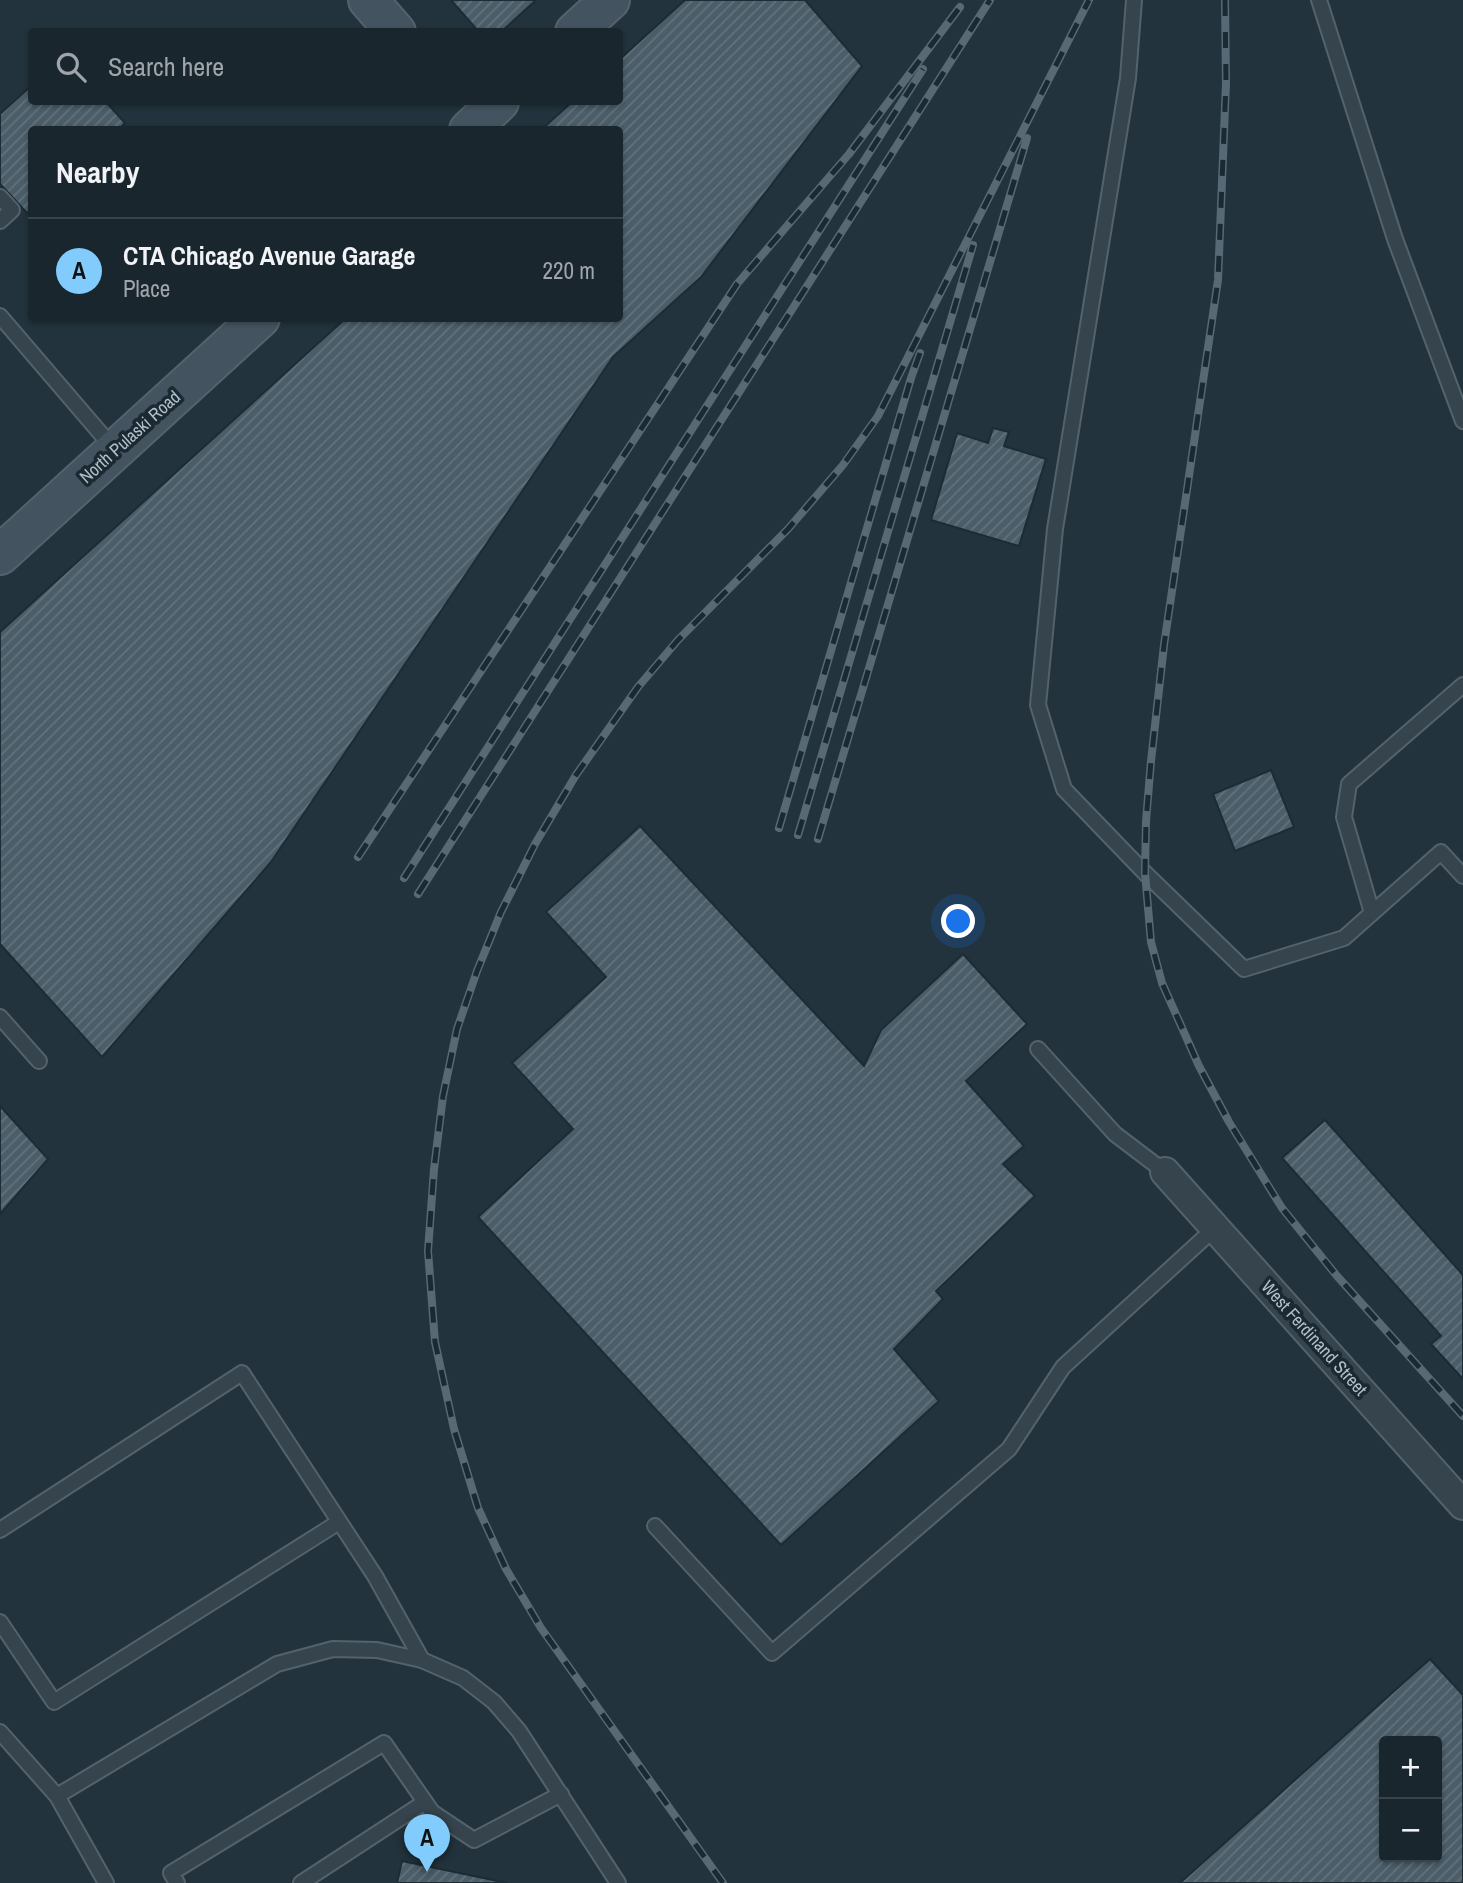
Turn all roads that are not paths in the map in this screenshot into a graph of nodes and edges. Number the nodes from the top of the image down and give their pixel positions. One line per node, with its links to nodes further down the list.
1 (368, 0): 5 (main road)
2 (610, 0): 6 (main road)
3 (1134, 0): 16 (lane)
4 (1319, 0): 11 (lane)
5 (392, 28)
6 (579, 28)
7 (0, 197): 8 (lane)
8 (0, 221)
9 (0, 316): 12 (lane)
10 (257, 322): 12 (main road, North Pulaski Road)
11 (1463, 421)
12 (115, 450): 13 (main road, North Pulaski Road)
13 (0, 555)
14 (1463, 685): 16 (lane)
15 (1463, 876): 16 (lane)
16 (1372, 913)
17 (0, 1017): 19 (lane)
18 (1038, 1049): 20 (lane)
19 (39, 1061)
20 (1165, 1172): 21 (street, West Ferdinand Street)
21 (1215, 1228): 22 (street, West Ferdinand Street); 24 (lane)
22 (1463, 1505)
23 (339, 1522): 25 (lane); 26 (lane); 27 (lane)
24 (654, 1525)
25 (0, 1530)
26 (2, 1631)
27 (422, 1660): 29 (lane); 30 (lane)
28 (0, 1732): 30 (lane)
29 (561, 1794): 31 (lane); 35 (lane)
30 (57, 1796): 32 (lane)
31 (425, 1802): 33 (lane); 34 (lane)
32 (106, 1883)
33 (177, 1883)
34 (301, 1883)
35 (618, 1883)

